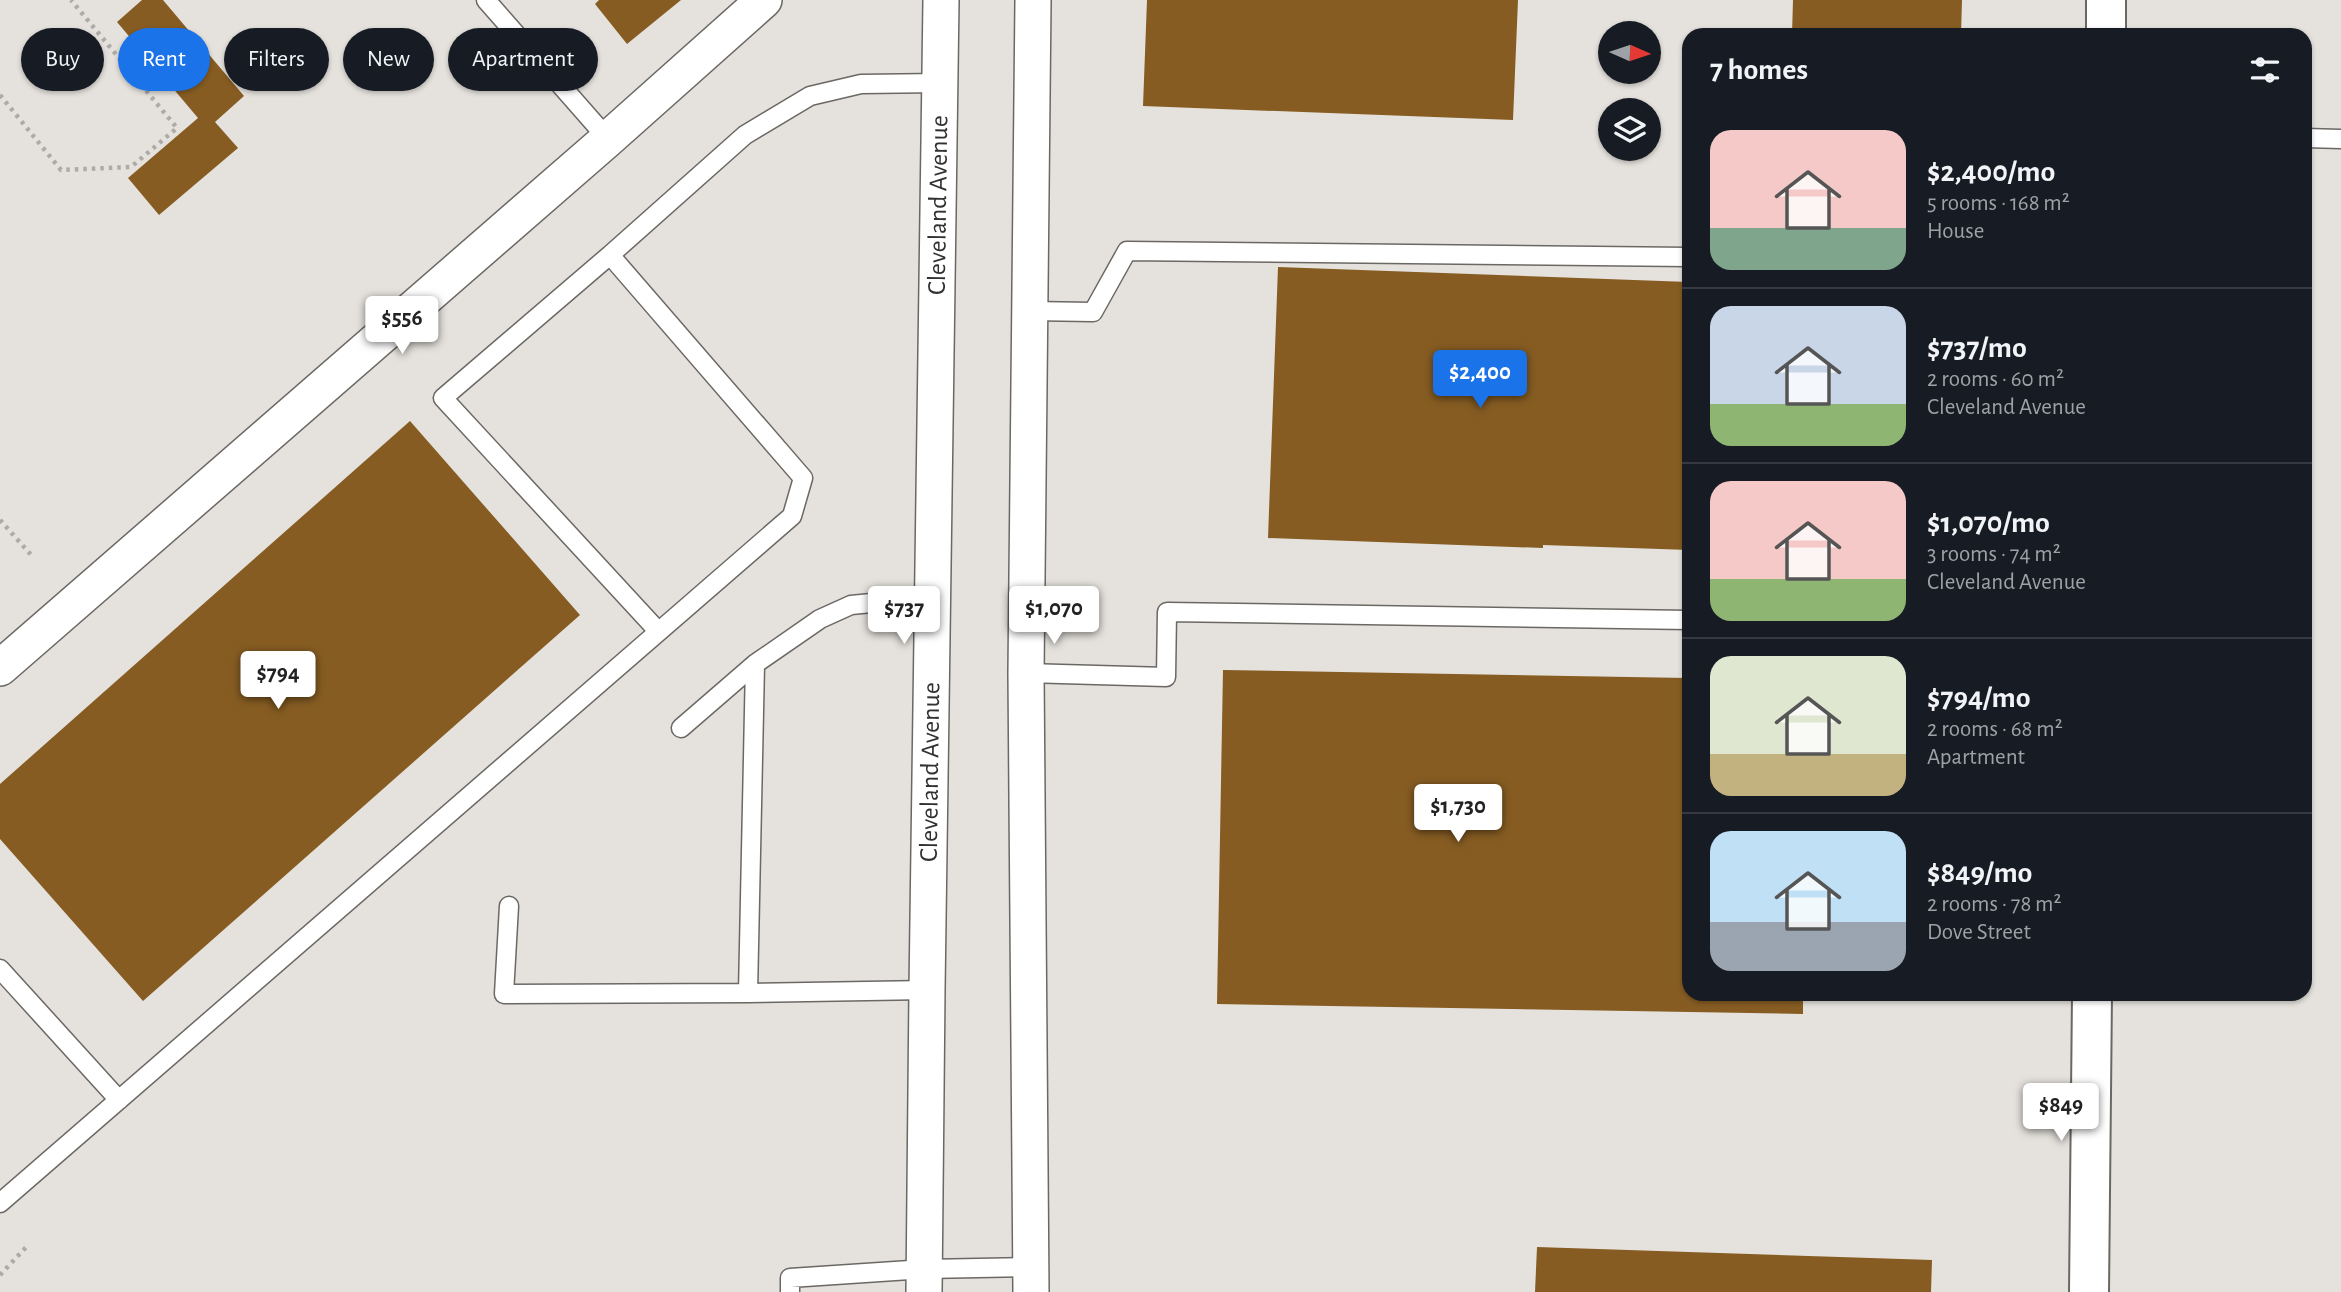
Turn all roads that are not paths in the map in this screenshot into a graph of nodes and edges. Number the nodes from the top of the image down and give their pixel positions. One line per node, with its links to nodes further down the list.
1 (486, 0): 9 (lane)
2 (764, 0): 9 (street)
3 (941, 0): 7 (street, Cleveland Avenue)
4 (1033, 0): 13 (street)
5 (2106, 0): 6 (street)
6 (2106, 28)
7 (941, 83): 11 (lane); 14 (street, Cleveland Avenue)
8 (2312, 138): 10 (lane)
9 (608, 139): 18 (street)
10 (2341, 139)
11 (610, 255): 16 (lane); 16 (lane)
12 (1682, 257): 13 (lane)
13 (1030, 311): 19 (street)
14 (933, 597): 17 (lane); 23 (street, Cleveland Avenue)
15 (1682, 620): 19 (lane)
16 (658, 631): 26 (lane)
17 (755, 664): 20 (lane); 24 (lane)
18 (0, 668)
19 (1026, 673): 28 (street)
20 (681, 728)
21 (509, 906): 24 (lane)
22 (0, 970): 26 (lane)
23 (927, 990): 24 (lane); 29 (street, Cleveland Avenue)
24 (748, 993)
25 (2092, 1001): 31 (street)
26 (119, 1100): 27 (lane)
27 (0, 1203)
28 (1031, 1280): 29 (lane)
29 (925, 1281): 30 (lane)
30 (790, 1292)
31 (2089, 1292)

